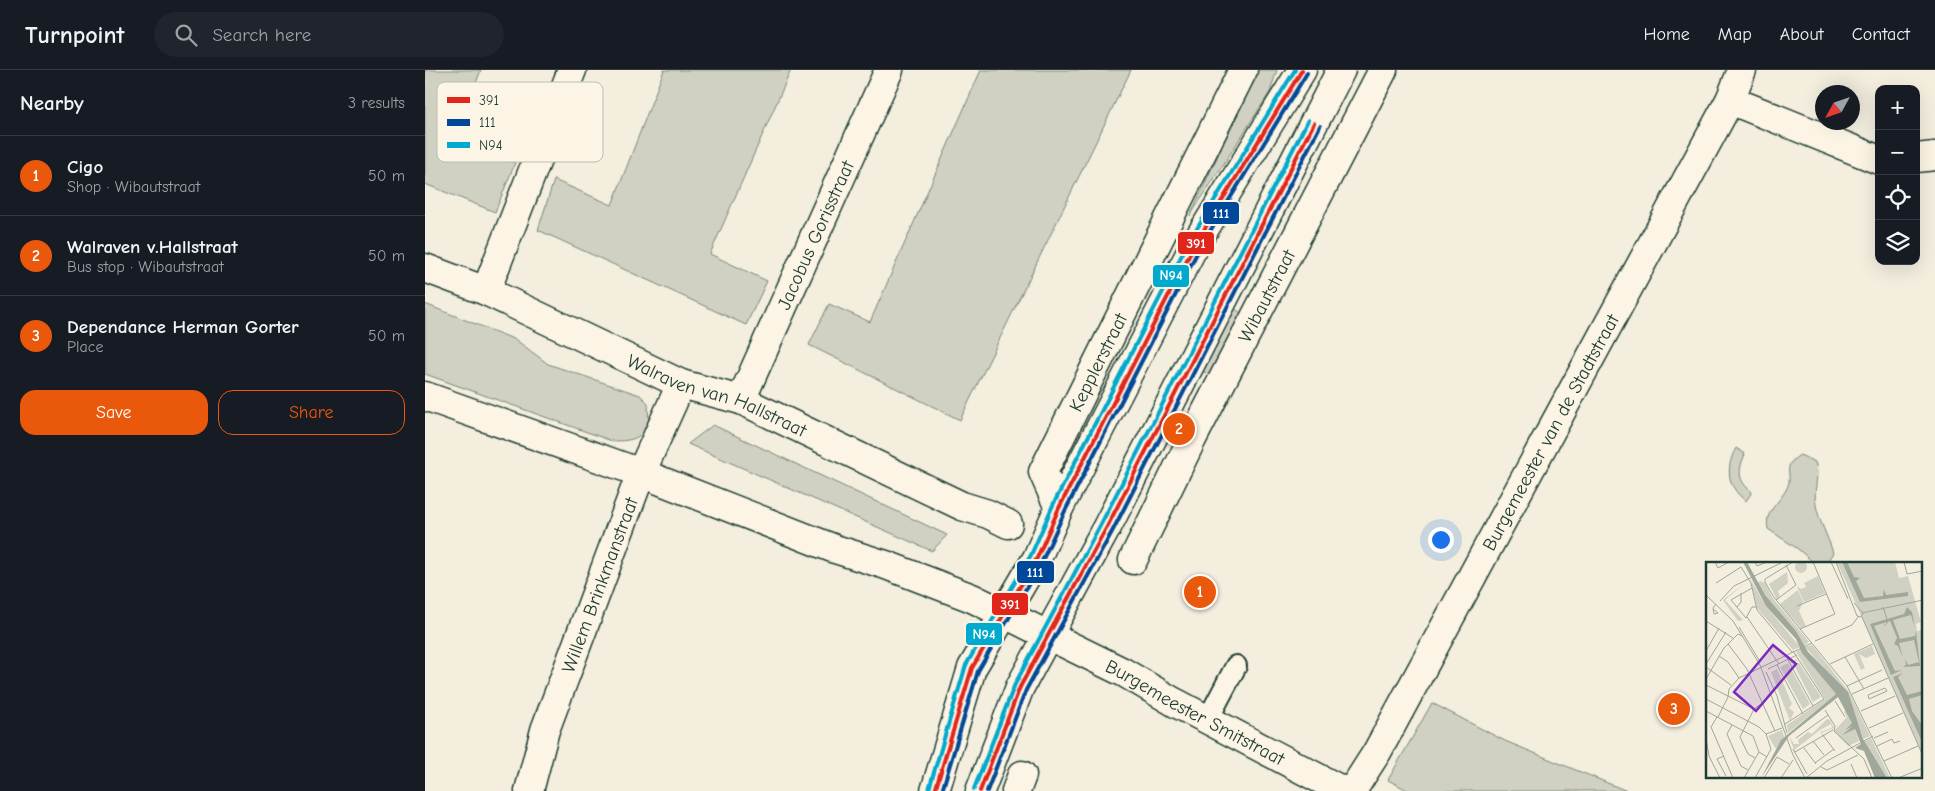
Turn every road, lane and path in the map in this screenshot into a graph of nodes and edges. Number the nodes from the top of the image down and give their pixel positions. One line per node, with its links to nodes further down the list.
1 (572, 70): 8 (street)
2 (889, 70): 20 (street, Jacobus Gorisstraat)
3 (1243, 70): 14 (street, Kepplerstraat)
4 (1302, 70): 15 (street)
5 (1341, 70): 25 (street, Wibautstraat)
6 (1383, 70): 23 (street, Wibautstraat)
7 (1742, 70): 9 (street, Burgemeester van de Stadtstraat)
8 (567, 82)
9 (1730, 100): 11 (street); 35 (street, Burgemeester van de Stadtstraat)
10 (1935, 156): 12 (street)
11 (1875, 158)
12 (1920, 158)
13 (536, 162): 17 (street)
14 (1172, 217): 15 (street); 22 (street, Kepplerstraat)
15 (1194, 246): 22 (street)
16 (425, 268): 17 (street, Walraven van Hallstraat)
17 (486, 291): 18 (street, Walraven van Hallstraat)
18 (681, 384): 20 (street, Walraven van Hallstraat); 21 (street, Willem Brinkmanstraat)
19 (425, 396): 21 (street)
20 (741, 400): 24 (street, Walraven van Hallstraat)
21 (641, 473): 27 (street); 31 (street, Willem Brinkmanstraat)
22 (1059, 508): 27 (street)
23 (1151, 521): 25 (street); 26 (street, Wibautstraat)
24 (1008, 524)
25 (1107, 527): 28 (street, Wibautstraat)
26 (1133, 560)
27 (1003, 614): 28 (street, Burgemeester Smitstraat); 32 (street)
28 (1047, 635): 30 (street, Burgemeester Smitstraat); 33 (street)
29 (1236, 666): 30 (lane)
30 (1208, 719): 34 (street, Burgemeester Smitstraat)
31 (529, 791)
32 (935, 791)
33 (980, 791)
34 (1343, 791)
35 (1351, 791)

